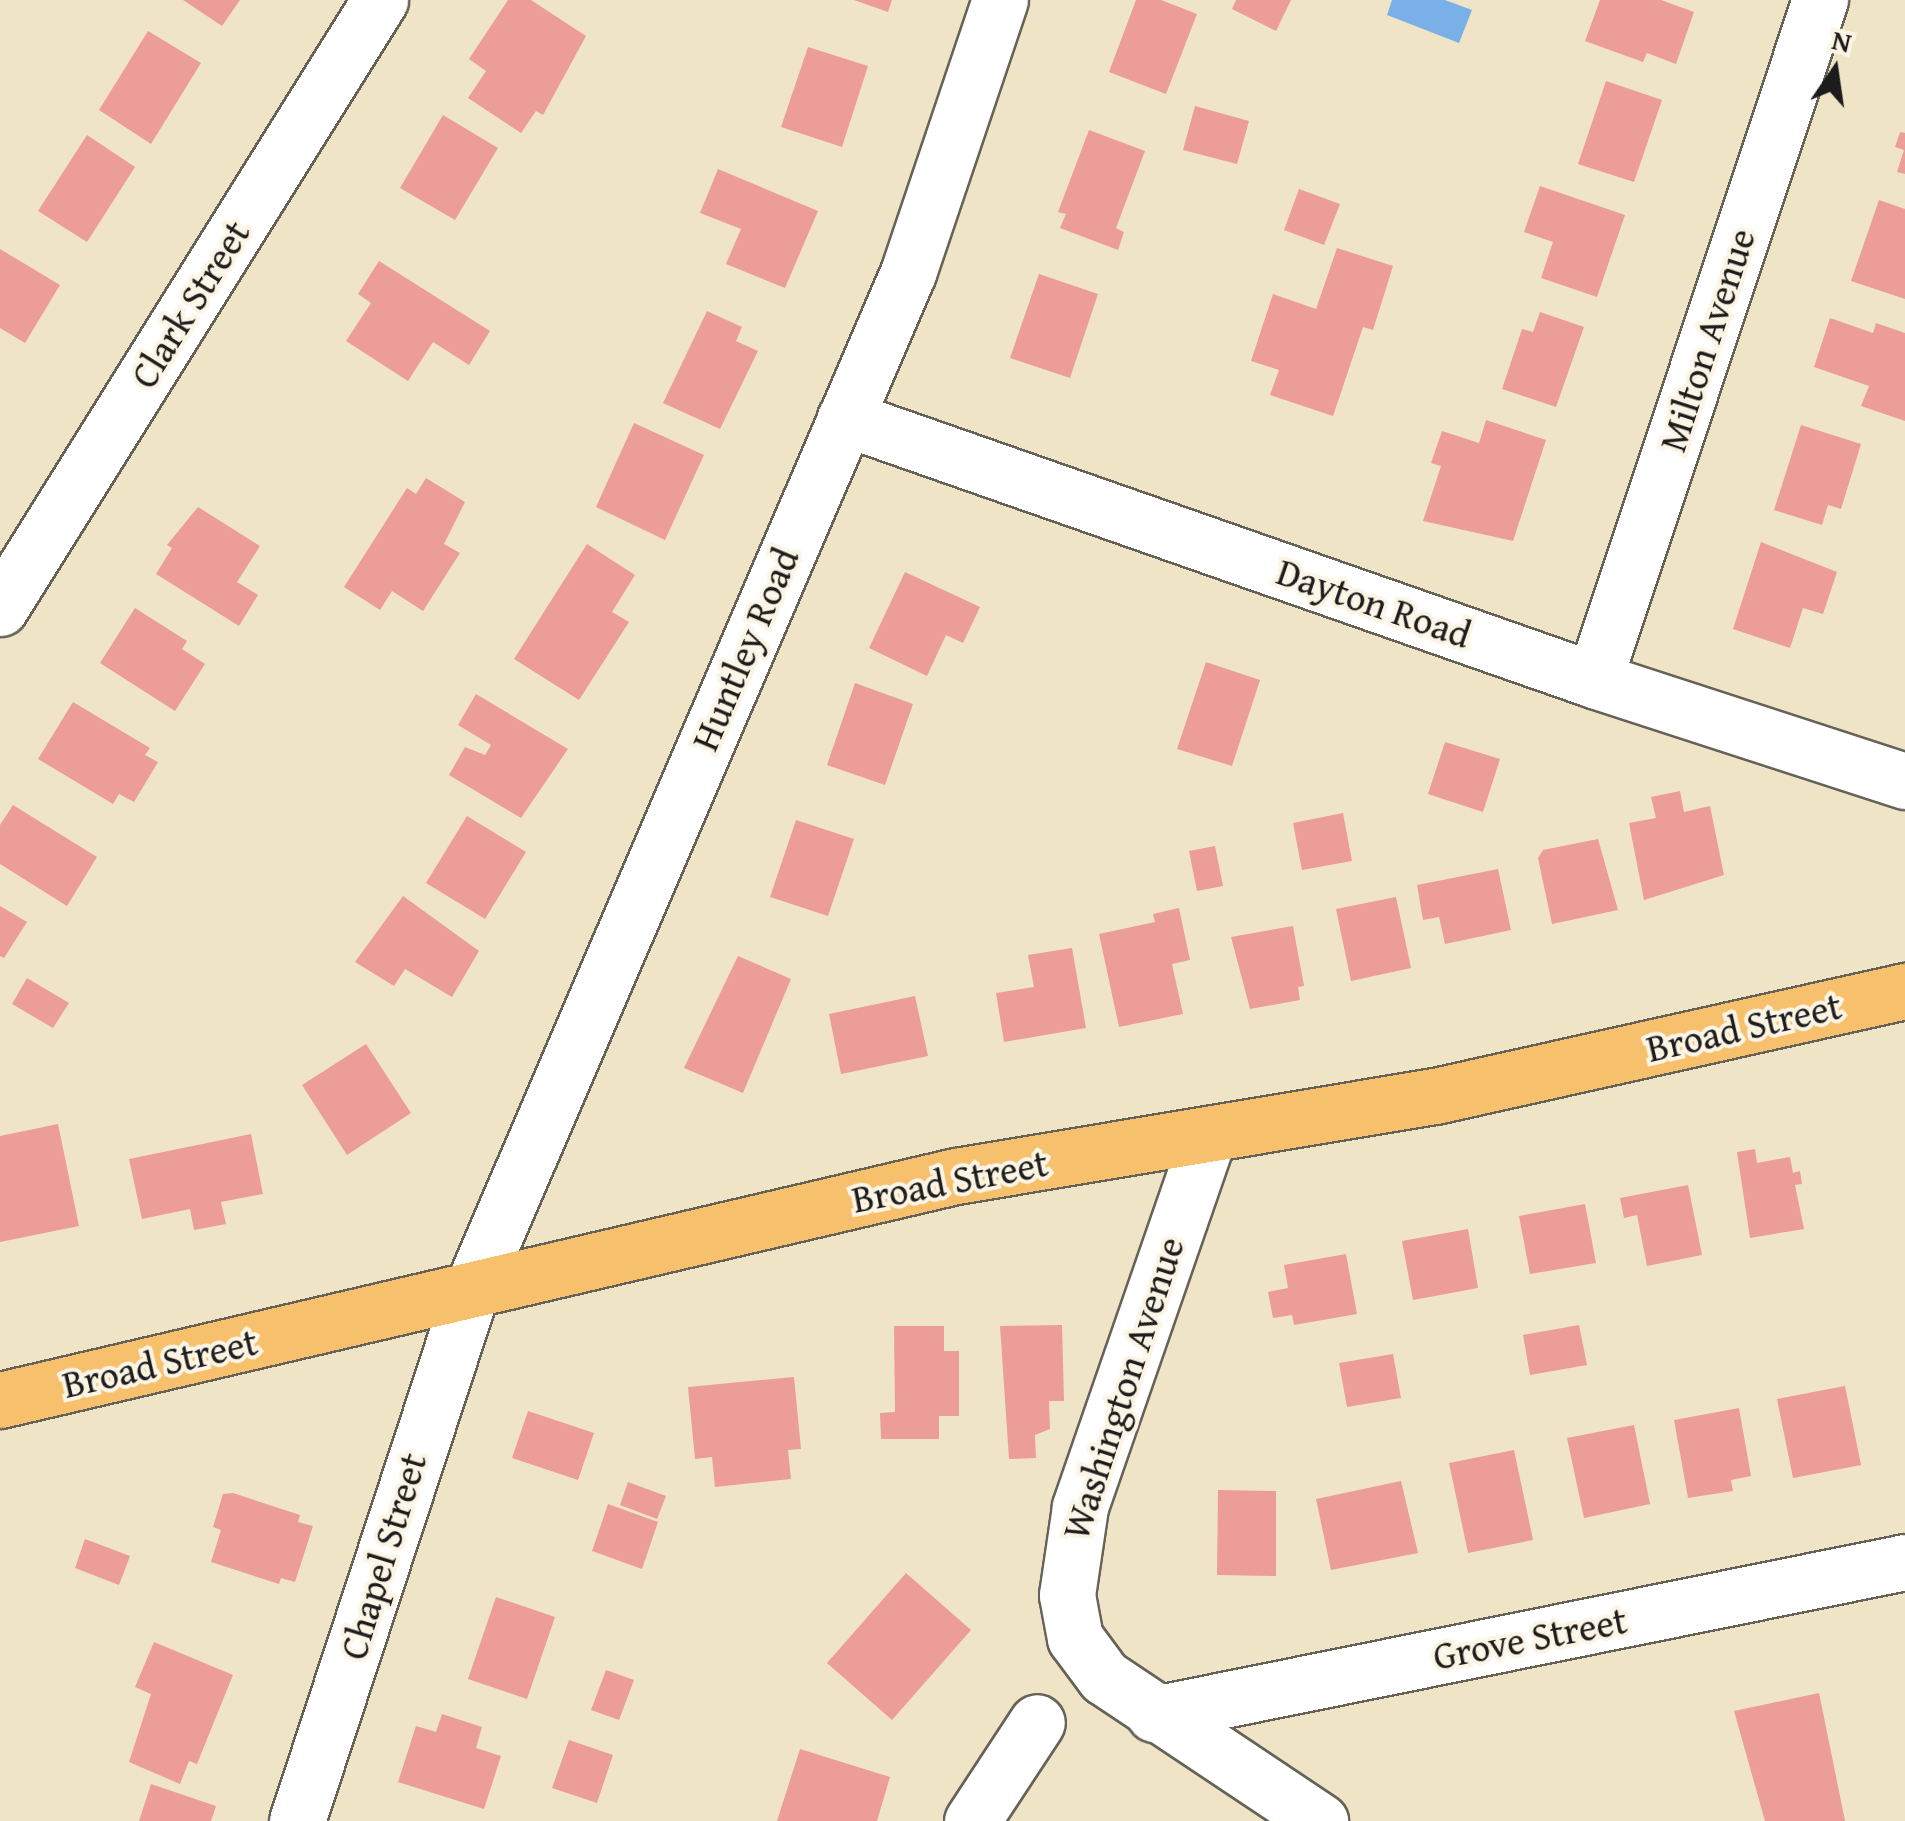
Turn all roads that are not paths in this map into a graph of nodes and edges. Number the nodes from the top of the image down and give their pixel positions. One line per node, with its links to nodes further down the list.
1 (380, 0): 5 (street, Clark Street)
2 (1000, 0): 4 (street, Huntley Road)
3 (1820, 0): 6 (street, Milton Avenue)
4 (845, 418): 6 (street, Dayton Road); 10 (street, Huntley Road)
5 (0, 608)
6 (1594, 680): 7 (street, Dayton Road)
7 (1905, 781)
8 (1905, 991): 9 (main road, Broad Street)
9 (1208, 1134): 10 (main road, Broad Street); 13 (street, Washington Avenue)
10 (471, 1291): 11 (main road, Broad Street); 15 (street, Chapel Street)
11 (0, 1400)
12 (1905, 1562): 13 (street, Grove Street)
13 (1154, 1714): 17 (street, Washington Avenue)
14 (1037, 1722): 16 (street)
15 (298, 1821)
16 (972, 1821)
17 (1320, 1821)

